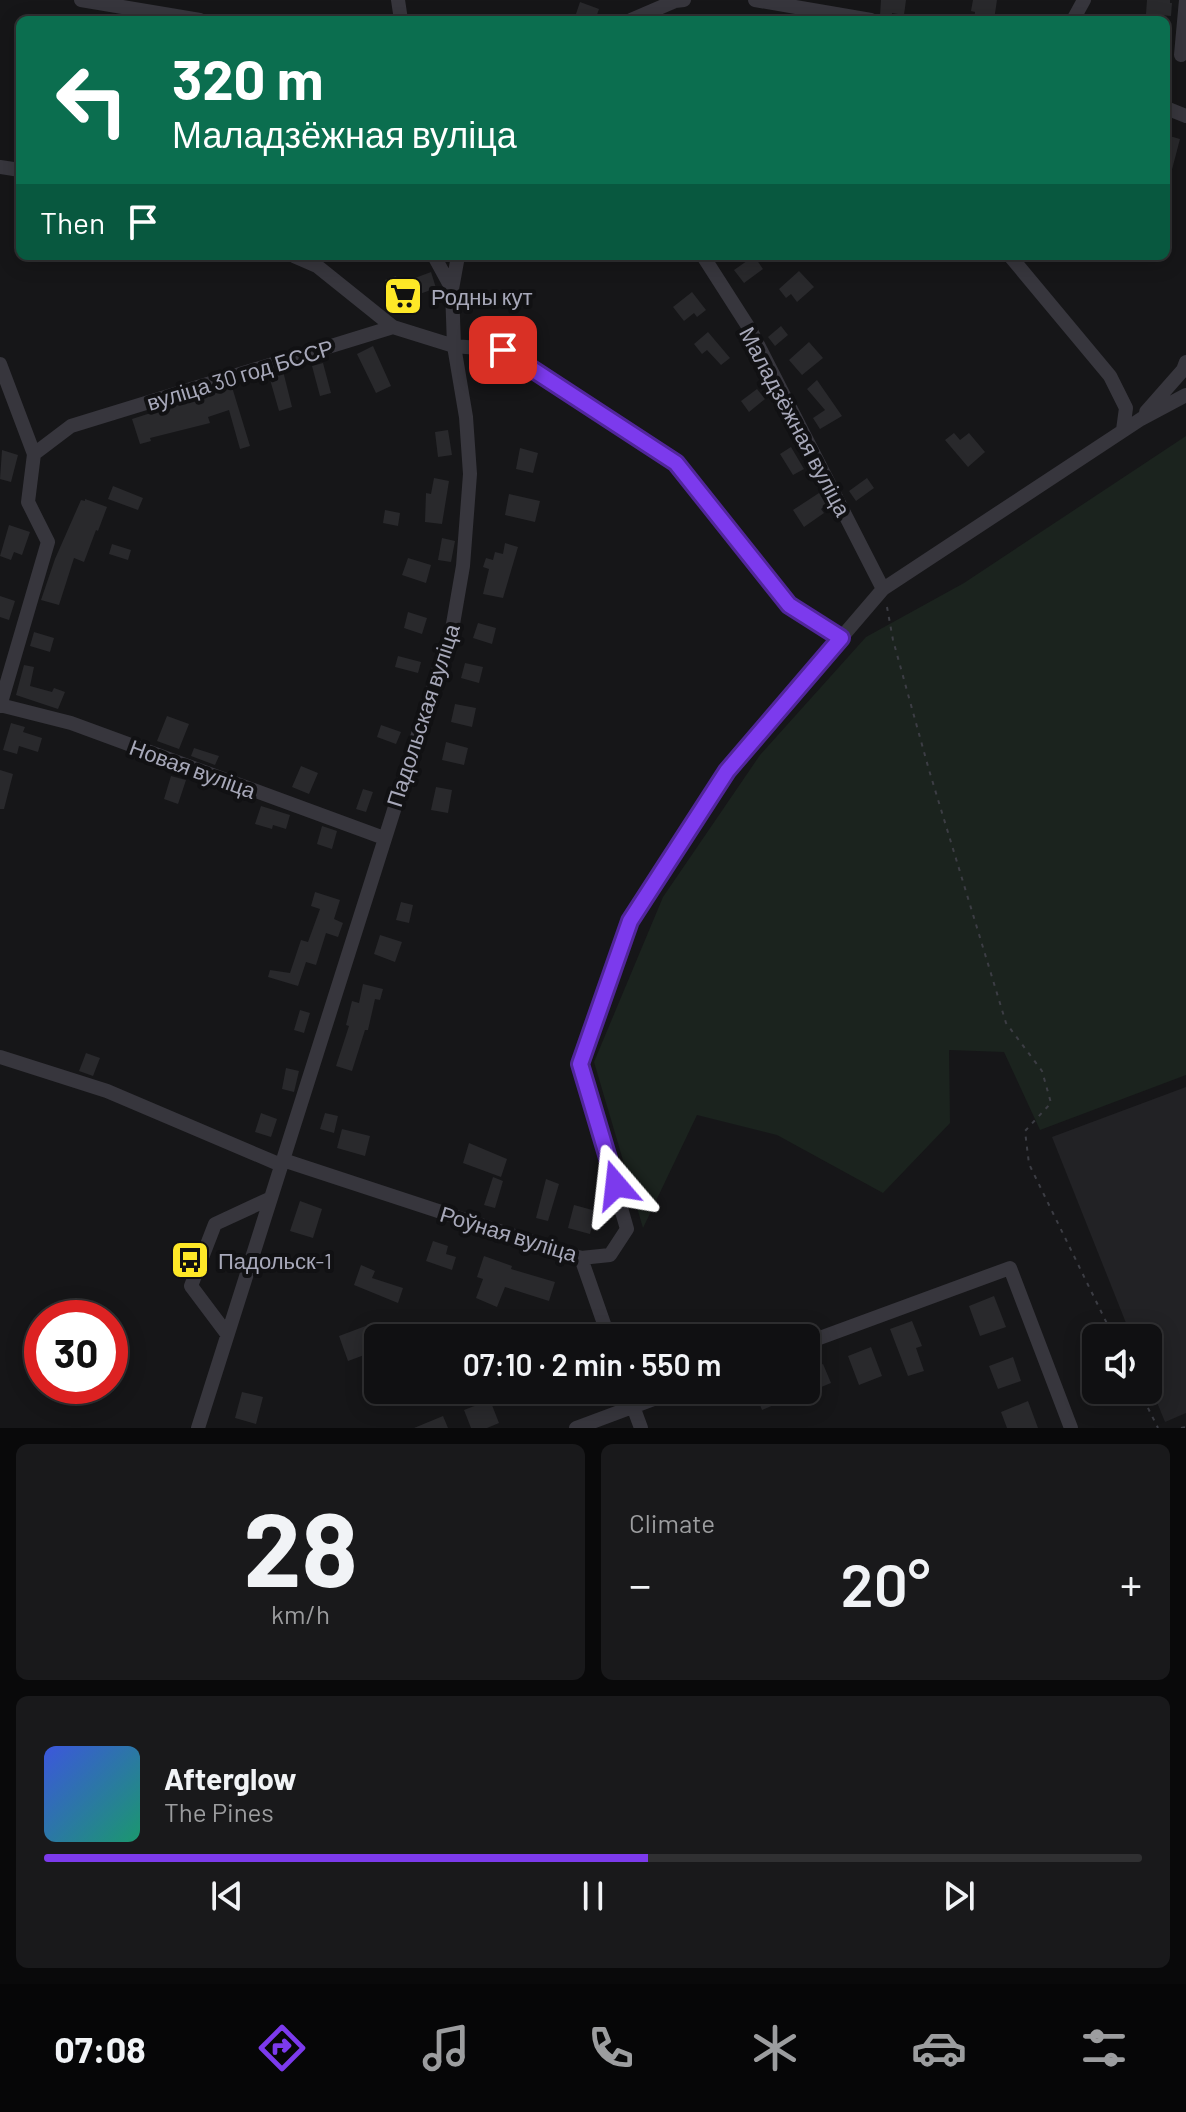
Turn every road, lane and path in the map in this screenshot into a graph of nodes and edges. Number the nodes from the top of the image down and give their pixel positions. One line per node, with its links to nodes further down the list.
1 (81, 0): 6 (street)
2 (676, 0): 3 (street); 7 (street)
3 (684, 0)
4 (755, 0): 8 (street)
5 (1186, 0): 9 (street)
6 (176, 16)
7 (640, 16)
8 (848, 16)
9 (1178, 55)
10 (303, 260): 16 (street)
11 (436, 260): 15 (street, Падольская вуліца)
12 (457, 260): 15 (street)
13 (706, 260): 24 (street, Маладзёжная вуліца)
14 (1013, 260): 22 (street)
15 (452, 289): 17 (street, Падольская вуліца)
16 (393, 327): 17 (street); 23 (street, вуліца 30 год БССР)
17 (454, 346): 25 (street); 27 (street, Падольская вуліца)
18 (1186, 362): 21 (street)
19 (0, 364): 23 (street)
20 (1186, 395): 21 (street)
21 (1141, 419): 22 (street)
22 (1123, 430): 24 (street)
23 (34, 454): 26 (street)
24 (883, 589): 25 (street); 33 (path)
25 (841, 638): 31 (street, Роўная вуліца)
26 (0, 706): 27 (street, Новая вуліца)
27 (384, 838): 29 (street, Падольская вуліца)
28 (0, 1057): 29 (street, Роўная вуліца)
29 (282, 1162): 30 (street, Падольская вуліца); 31 (street, Роўная вуліца)
30 (271, 1198): 34 (street, Падольская вуліца); 34 (street)
31 (581, 1258): 32 (street)
32 (604, 1324)
33 (1107, 1324)
34 (227, 1334): 41 (street, Падольская вуліца)
35 (820, 1338): 44 (street)
36 (632, 1404): 39 (street)
37 (641, 1404): 39 (street)
38 (1146, 1404): 45 (path)
39 (633, 1407): 42 (street); 43 (street)
40 (1186, 1427): 46 (path)
41 (198, 1428)
42 (576, 1428)
43 (641, 1428)
44 (1071, 1428)
45 (1158, 1428)
46 (1181, 1428)

